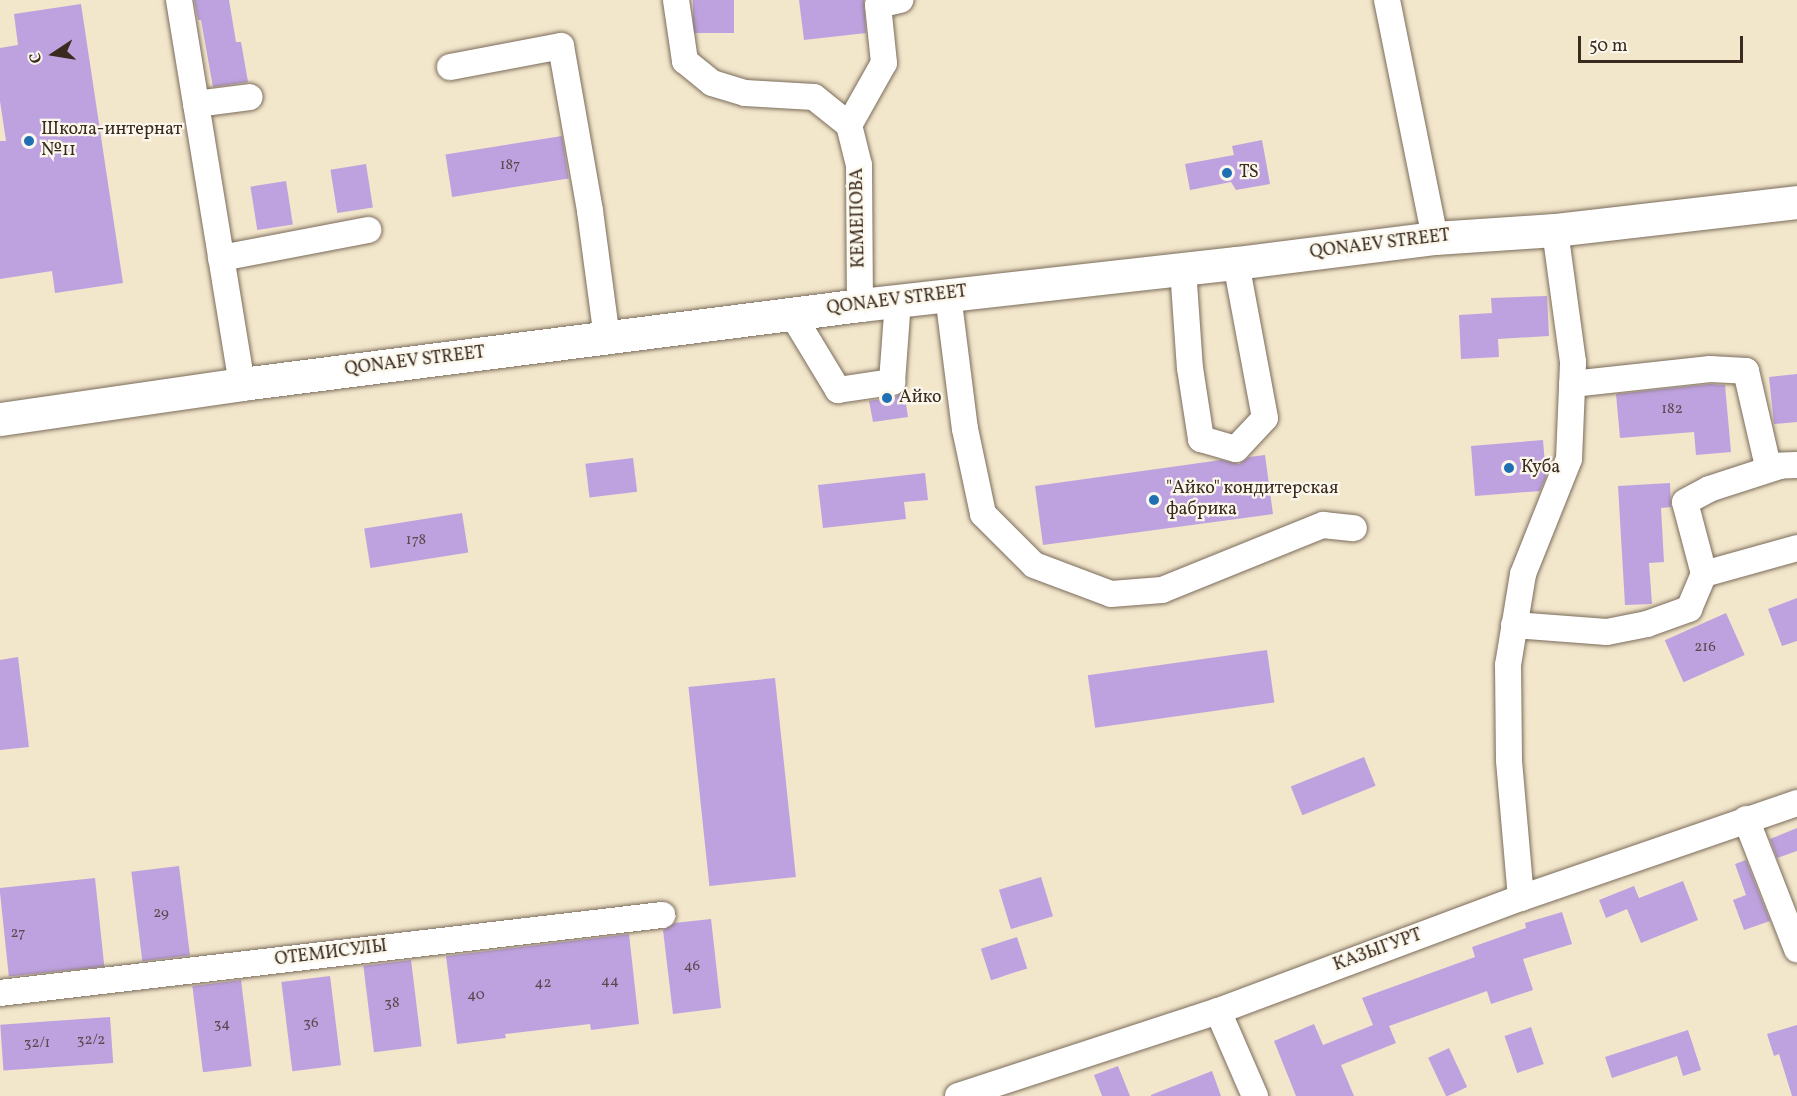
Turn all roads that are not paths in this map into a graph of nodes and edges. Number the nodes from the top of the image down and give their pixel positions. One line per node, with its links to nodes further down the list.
1 (179, 0): 7 (street)
2 (676, 0): 8 (street)
3 (885, 2): 8 (street)
4 (1393, 4): 12 (street)
5 (450, 67): 20 (street)
6 (250, 97): 7 (street)
7 (196, 104): 13 (street)
8 (849, 125): 18 (street, КЕМЕПОВА)
9 (1797, 202): 11 (main road, QONAEV STREET)
10 (368, 230): 13 (street)
11 (1555, 230): 12 (main road, QONAEV STREET); 22 (street)
12 (1434, 238): 14 (main road, QONAEV STREET)
13 (221, 258): 21 (street)
14 (1236, 263): 15 (main road, QONAEV STREET); 15 (street)
15 (1183, 269): 16 (main road, QONAEV STREET)
16 (948, 295): 17 (main road, QONAEV STREET); 25 (street)
17 (898, 300): 18 (main road, QONAEV STREET); 19 (street)
18 (860, 304): 19 (main road, QONAEV STREET)
19 (792, 314): 20 (main road, QONAEV STREET)
20 (607, 338): 21 (main road, QONAEV STREET)
21 (242, 384): 23 (main road, QONAEV STREET)
22 (1572, 384): 24 (street); 28 (street)
23 (0, 419)
24 (1788, 466): 27 (street)
25 (1354, 528)
26 (1797, 548): 27 (street)
27 (1704, 574): 28 (street)
28 (1514, 625): 31 (street)
29 (1797, 803): 30 (street, КАЗЫГУРТ)
30 (1746, 819): 31 (street, КАЗЫГУРТ); 33 (street)
31 (1521, 898): 35 (street, КАЗЫГУРТ)
32 (662, 915): 34 (street, ОТЕМИСУЛЫ)
33 (1797, 949)
34 (0, 993)
35 (1218, 1011): 36 (street, КАЗЫГУРТ); 37 (street)
36 (964, 1095)
37 (1255, 1096)

